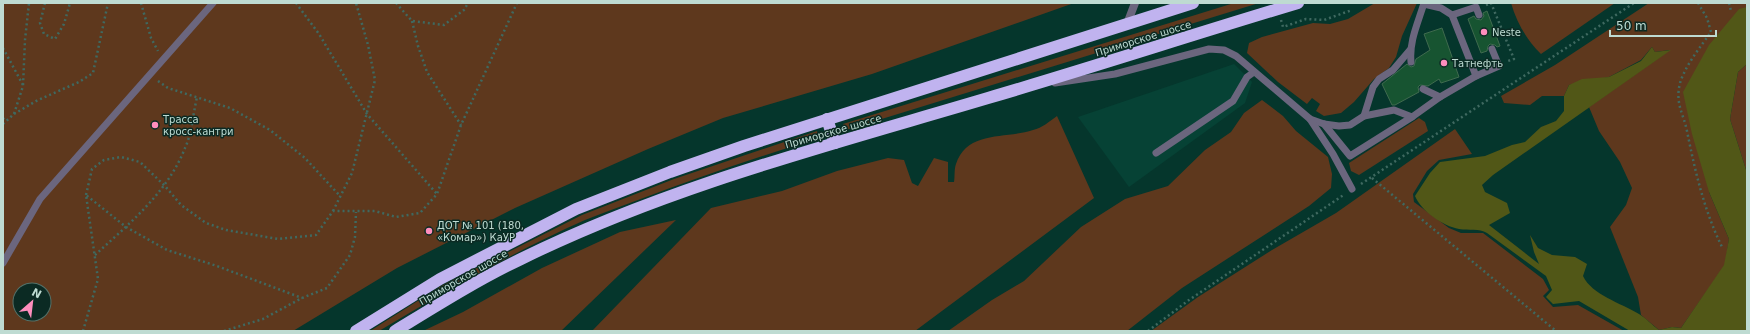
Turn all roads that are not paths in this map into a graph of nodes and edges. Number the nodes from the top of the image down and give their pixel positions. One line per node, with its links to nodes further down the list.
1 (213, 3): 25 (lane)
2 (1135, 3): 8 (street)
3 (1193, 3): 8 (highway, Приморское шоссе)
4 (1298, 3): 14 (highway, Приморское шоссе)
5 (1424, 3): 6 (lane); 10 (lane)
6 (1452, 14): 7 (lane); 13 (lane)
7 (1478, 15)
8 (1127, 24): 19 (highway, Приморское шоссе)
9 (1492, 49): 13 (lane)
10 (1410, 50): 11 (lane); 17 (lane)
11 (1411, 62)
12 (1254, 72): 14 (lane); 20 (lane); 23 (lane)
13 (1476, 76): 16 (lane)
14 (1023, 88): 22 (highway, Приморское шоссе)
15 (1423, 89): 16 (lane)
16 (1440, 97): 18 (lane)
17 (1364, 116): 18 (lane); 21 (lane)
18 (1412, 117): 21 (lane)
19 (827, 119): 22 (highway); 26 (highway, Приморское шоссе)
20 (1310, 119): 21 (lane); 24 (lane)
21 (1324, 124)
22 (835, 143): 27 (highway, Приморское шоссе)
23 (1156, 153)
24 (1352, 189)
25 (3, 263)
26 (356, 331)
27 (394, 331)

